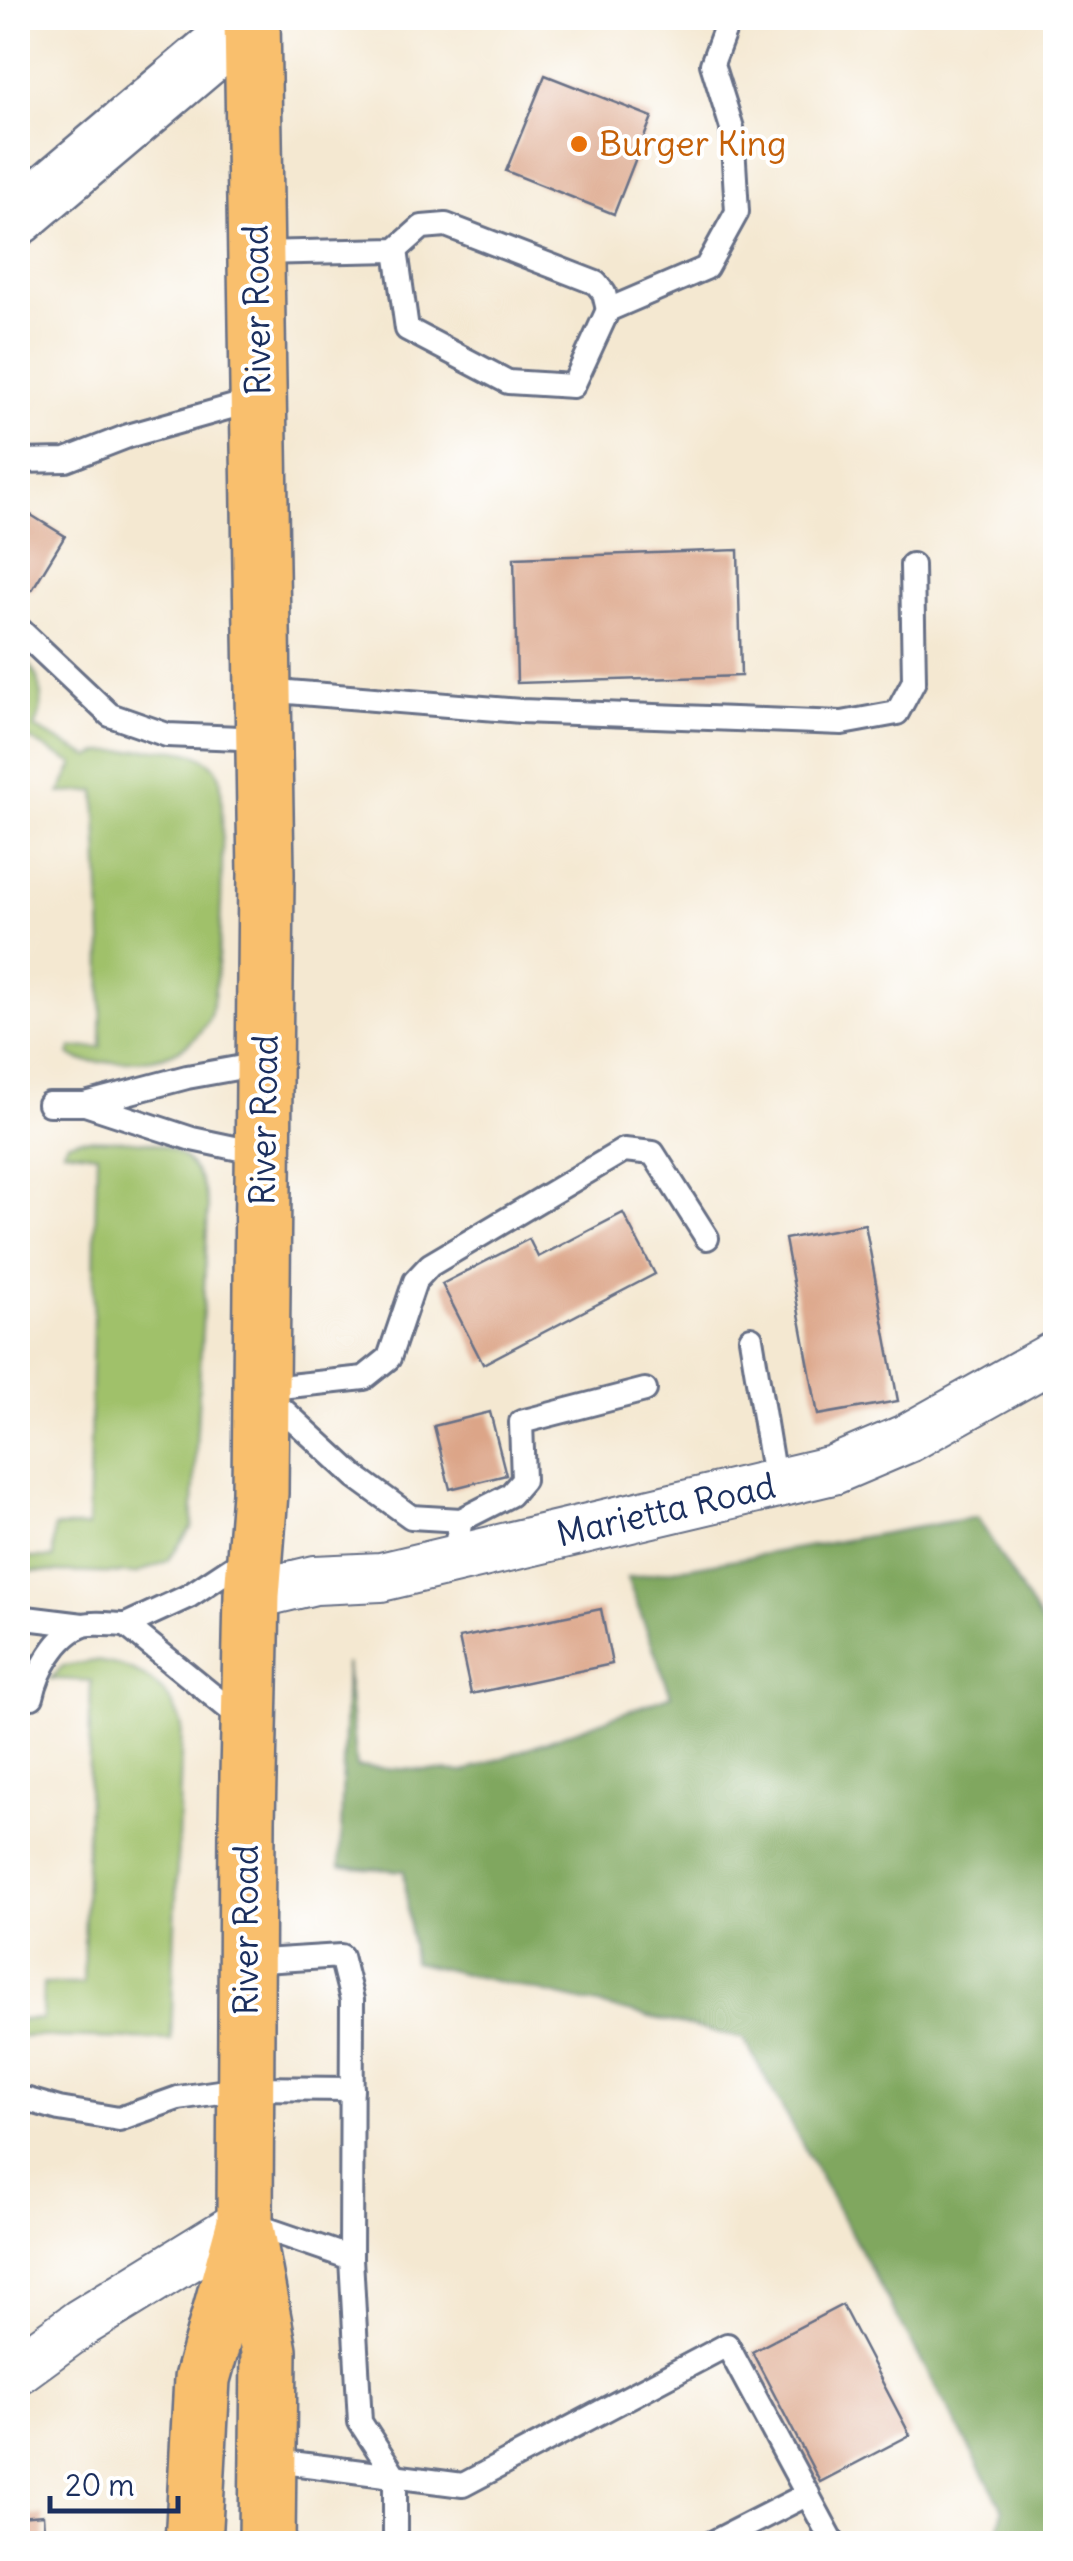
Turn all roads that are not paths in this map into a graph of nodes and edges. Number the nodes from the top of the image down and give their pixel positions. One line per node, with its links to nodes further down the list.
1 (253, 18): 3 (street); 5 (highway, River Road)
2 (729, 18): 6 (lane)
3 (18, 216)
4 (396, 250): 5 (lane); 6 (lane); 6 (lane)
5 (256, 253): 7 (highway, River Road)
6 (608, 310)
7 (258, 399): 8 (lane); 11 (highway, River Road)
8 (18, 461)
9 (912, 565): 11 (lane)
10 (18, 628): 11 (lane)
11 (264, 714): 12 (highway, River Road)
12 (265, 1063): 14 (lane); 15 (highway, River Road)
13 (50, 1104): 14 (lane)
14 (85, 1104): 15 (lane)
15 (264, 1154): 19 (highway, River Road)
16 (707, 1238): 19 (lane)
17 (751, 1338): 21 (lane)
18 (1056, 1356): 21 (street, Marietta Road)
19 (261, 1389): 22 (lane); 23 (highway, River Road)
20 (645, 1390): 22 (lane)
21 (774, 1484): 22 (street, Marietta Road)
22 (457, 1540): 23 (street, Marietta Road)
23 (254, 1573): 26 (lane); 28 (highway, River Road)
24 (18, 1617): 25 (lane)
25 (83, 1625): 26 (lane); 27 (lane)
26 (126, 1625): 28 (lane)
27 (32, 1697)
28 (249, 1725): 29 (highway, River Road)
29 (246, 1962): 30 (highway, River Road); 31 (lane)
30 (246, 2088): 31 (lane); 32 (lane); 33 (highway, River Road)
31 (352, 2089): 34 (lane)
32 (18, 2097)
33 (246, 2222): 34 (lane); 35 (street); 36 (highway, River Road); 39 (highway, River Road)
34 (352, 2258): 37 (lane)
35 (18, 2369)
36 (268, 2460): 37 (lane); 40 (highway, River Road)
37 (395, 2476): 38 (lane); 41 (lane)
38 (808, 2494): 42 (lane); 43 (lane)
39 (192, 2544)
40 (267, 2544)
41 (395, 2544)
42 (710, 2544)
43 (834, 2544)

